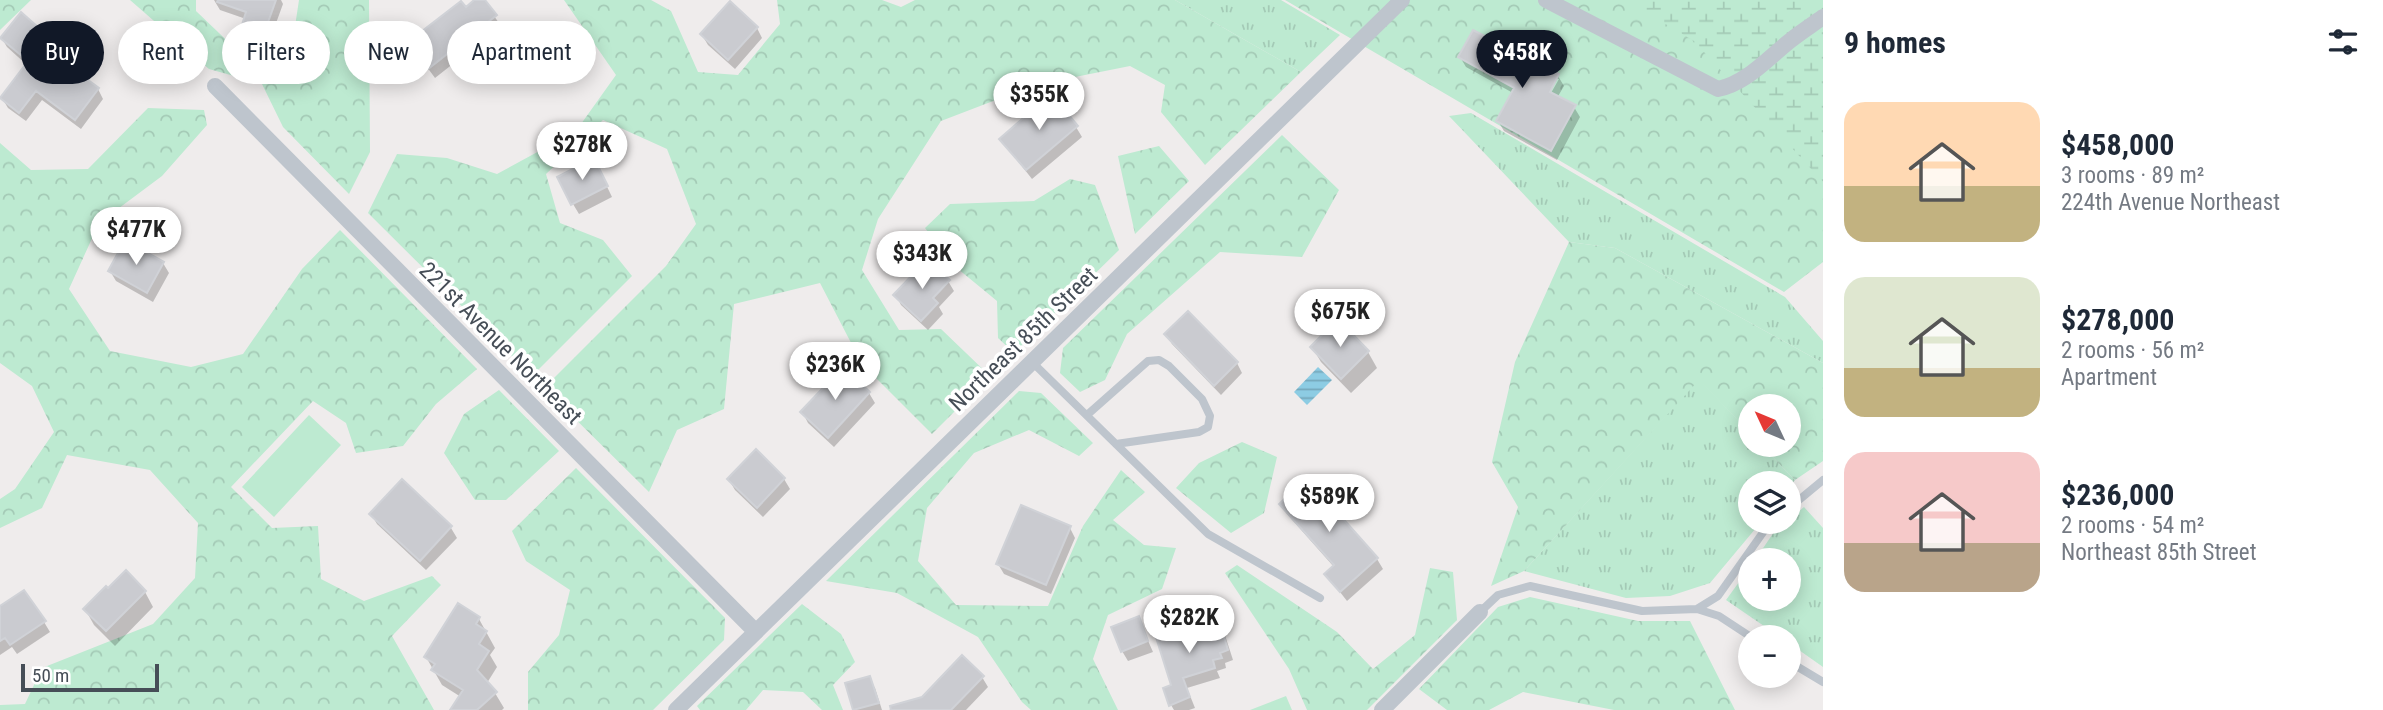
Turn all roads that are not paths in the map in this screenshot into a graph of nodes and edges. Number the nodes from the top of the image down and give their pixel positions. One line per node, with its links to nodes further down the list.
1 (1402, 0): 5 (street, Northeast 85th Street)
2 (1546, 0): 3 (street)
3 (1823, 18)
4 (215, 86): 15 (street, 221st Avenue Northeast)
5 (1032, 362): 6 (lane); 15 (street, Northeast 85th Street)
6 (1087, 415): 7 (lane); 7 (lane)
7 (1116, 444): 11 (lane)
8 (1823, 480): 9 (lane)
9 (1801, 498)
10 (1762, 534): 12 (lane)
11 (1320, 598)
12 (1697, 608): 13 (lane); 14 (lane)
13 (1480, 612): 19 (street)
14 (1738, 629)
15 (755, 632): 18 (street, Northeast 85th Street)
16 (1801, 669): 17 (lane)
17 (1823, 682)
18 (676, 710)
19 (1382, 710)

